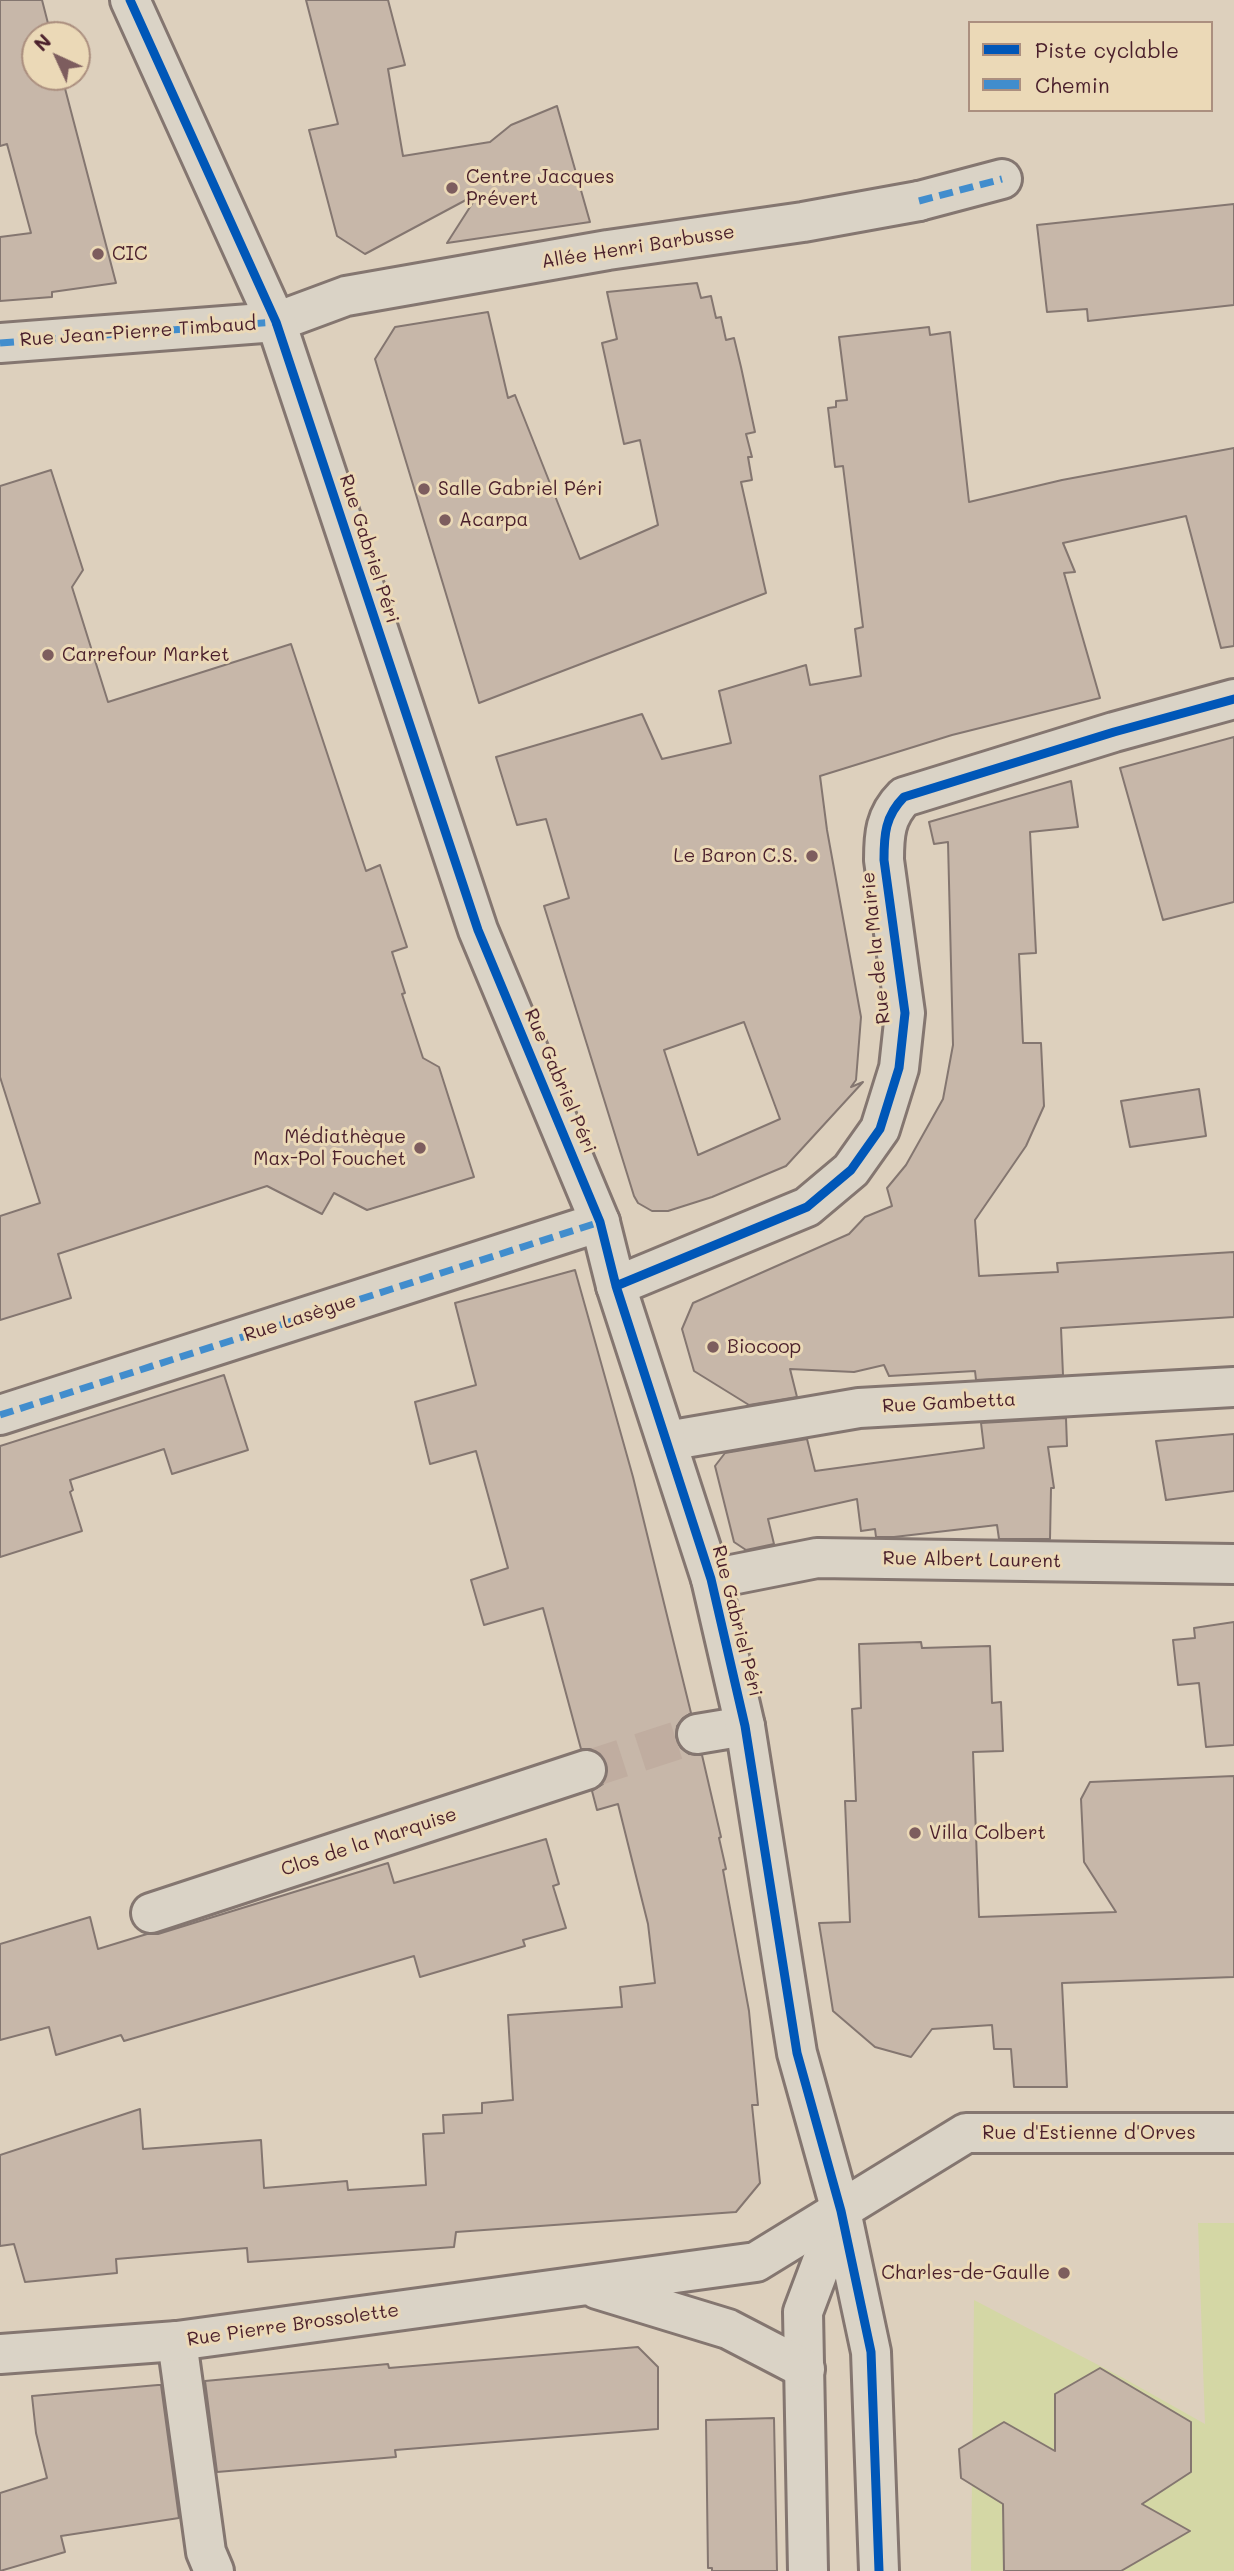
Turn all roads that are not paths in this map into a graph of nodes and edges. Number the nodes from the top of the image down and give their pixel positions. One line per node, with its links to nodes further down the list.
1 (130, 0): 3 (street, Rue Gabriel Péri)
2 (1002, 179): 3 (street, Allée Henri Barbusse)
3 (276, 322): 4 (street, Rue Jean-Pierre Timbaud); 6 (street, Rue Gabriel Péri)
4 (0, 343)
5 (1234, 699): 7 (street, Rue de la Mairie)
6 (600, 1222): 7 (street, Rue Gabriel Péri); 9 (street, Rue Lasègue)
7 (616, 1286): 10 (street, Rue Gabriel Péri)
8 (1234, 1387): 10 (street, Rue Gambetta)
9 (0, 1415)
10 (667, 1441): 12 (street, Rue Gabriel Péri)
11 (1234, 1564): 12 (street, Rue Albert Laurent)
12 (711, 1579): 13 (street, Rue Gabriel Péri)
13 (745, 1726): 14 (street); 18 (street, Rue Gabriel Péri)
14 (697, 1734)
15 (586, 1770): 16 (street, Clos de la Marquise)
16 (152, 1913)
17 (1234, 2133): 18 (street, Rue d'Estienne d'Orves)
18 (841, 2211): 19 (street, Rue Pierre Brossolette); 22 (street); 25 (street, Rue Gabriel Péri)
19 (585, 2286): 20 (street, Rue Pierre Brossolette); 22 (street, Rue Pierre Brossolette)
20 (177, 2340): 21 (street, Rue Pierre Brossolette); 23 (street)
21 (0, 2354)
22 (804, 2369): 24 (street)
23 (214, 2571)
24 (808, 2571)
25 (878, 2571)

